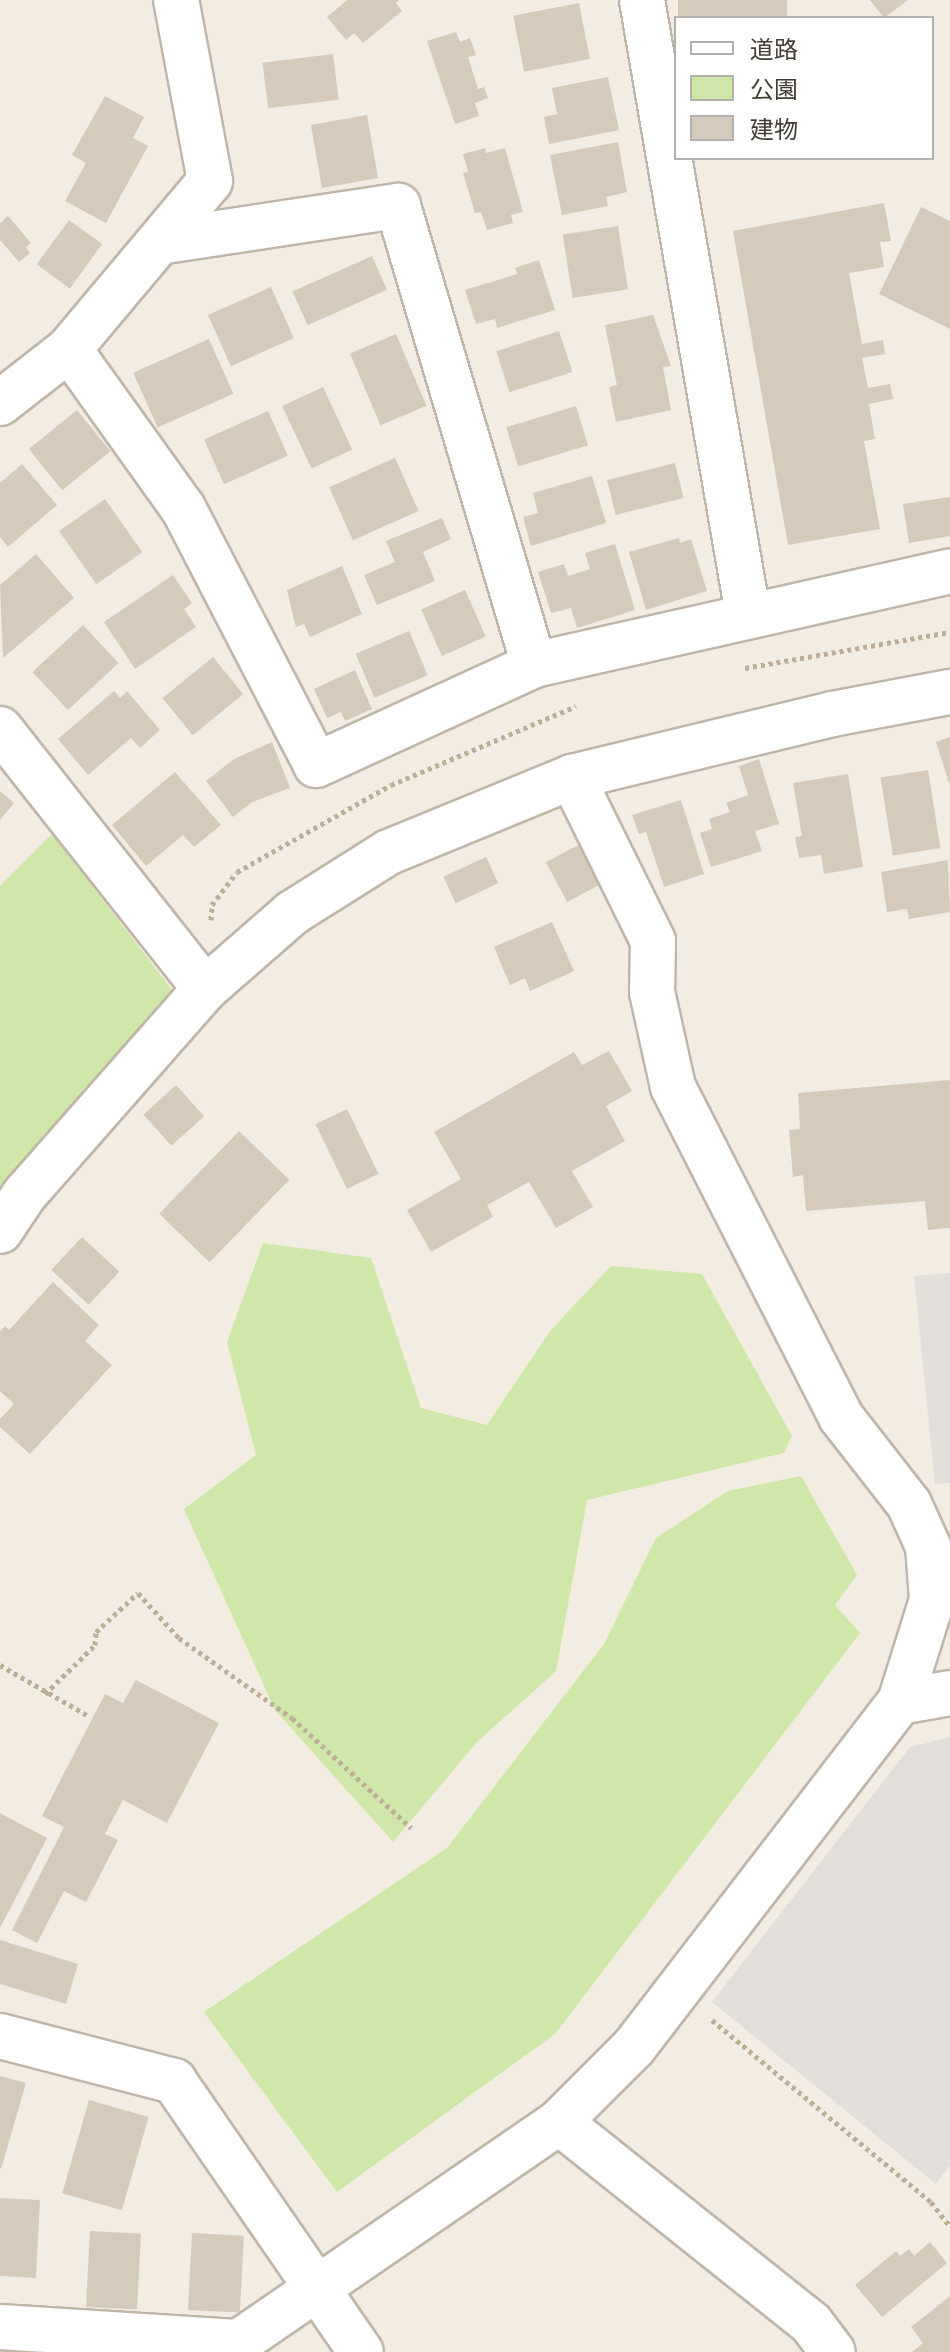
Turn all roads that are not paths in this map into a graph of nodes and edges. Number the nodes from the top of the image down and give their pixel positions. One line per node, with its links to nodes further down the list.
1 (176, 0): 3 (street)
2 (642, 0): 7 (street)
3 (159, 242): 4 (street); 8 (street)
4 (69, 349): 5 (street); 8 (street)
5 (0, 403)
6 (950, 571): 7 (street)
7 (748, 614): 8 (street)
8 (534, 665)
9 (950, 692): 11 (street)
10 (0, 729): 12 (street)
11 (572, 777): 12 (street); 15 (street)
12 (205, 989): 13 (street)
13 (0, 1231)
14 (950, 1693): 15 (street)
15 (900, 1702): 17 (street)
16 (0, 2036): 18 (street)
17 (559, 2122): 18 (street); 21 (street)
18 (318, 2284): 19 (street); 20 (street)
19 (0, 2327)
20 (361, 2352)
21 (833, 2352)

